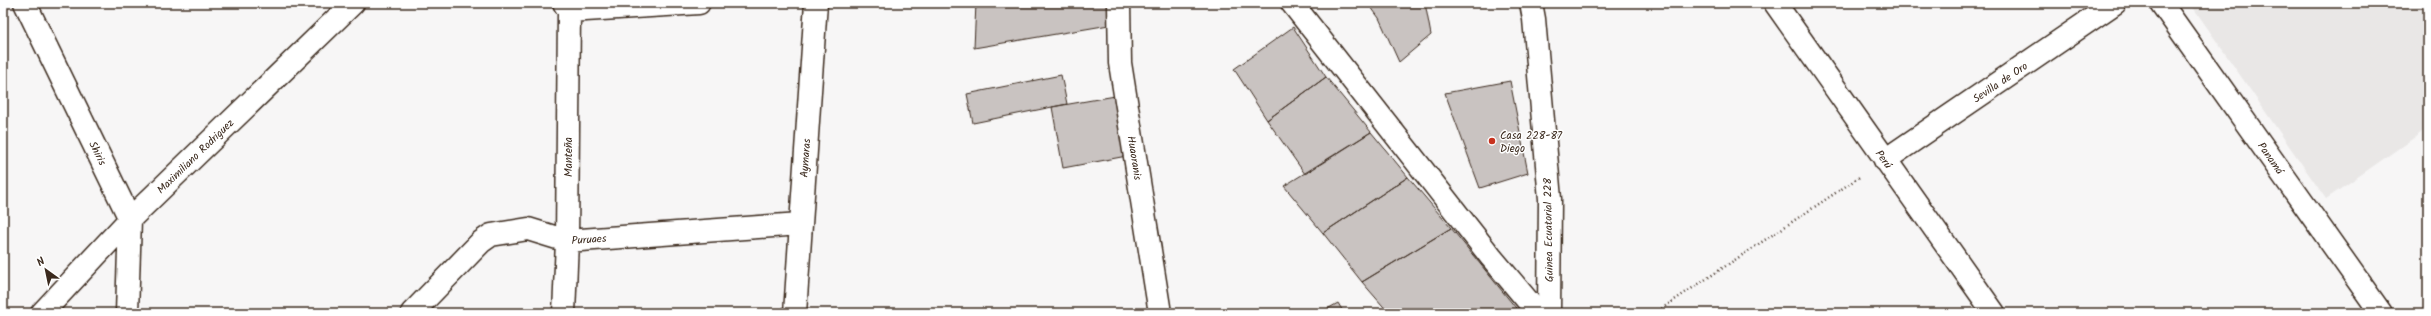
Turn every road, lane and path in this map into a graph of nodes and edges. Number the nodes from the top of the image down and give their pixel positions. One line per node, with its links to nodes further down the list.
1 (25, 3): 13 (street, Shiris)
2 (353, 3): 13 (street, Maximiliano Rodriguez)
3 (699, 3): 11 (street)
4 (816, 3): 14 (street, Aymaras)
5 (1119, 3): 21 (street, Huaoranis)
6 (1292, 3): 22 (street)
7 (1531, 3): 23 (street, Guinea Ecuatorial 228)
8 (1775, 3): 12 (street, Perú)
9 (2115, 3): 12 (street, Sevilla de Oro)
10 (2161, 3): 26 (street, Panamá)
11 (566, 7): 15 (street, Manteña)
12 (1885, 160): 24 (path); 25 (street, Perú)
13 (130, 219): 16 (street, Maximiliano Rodriguez); 17 (street, Shiris)
14 (800, 224): 15 (street, Puruaes); 20 (street, Aymaras)
15 (567, 241): 18 (street, Puruaes); 19 (street, Manteña)
16 (42, 313)
17 (127, 313)
18 (412, 313)
19 (564, 313)
20 (795, 313)
21 (1160, 313)
22 (1538, 313)
23 (1549, 313)
24 (1655, 313)
25 (1994, 313)
26 (2381, 313)

